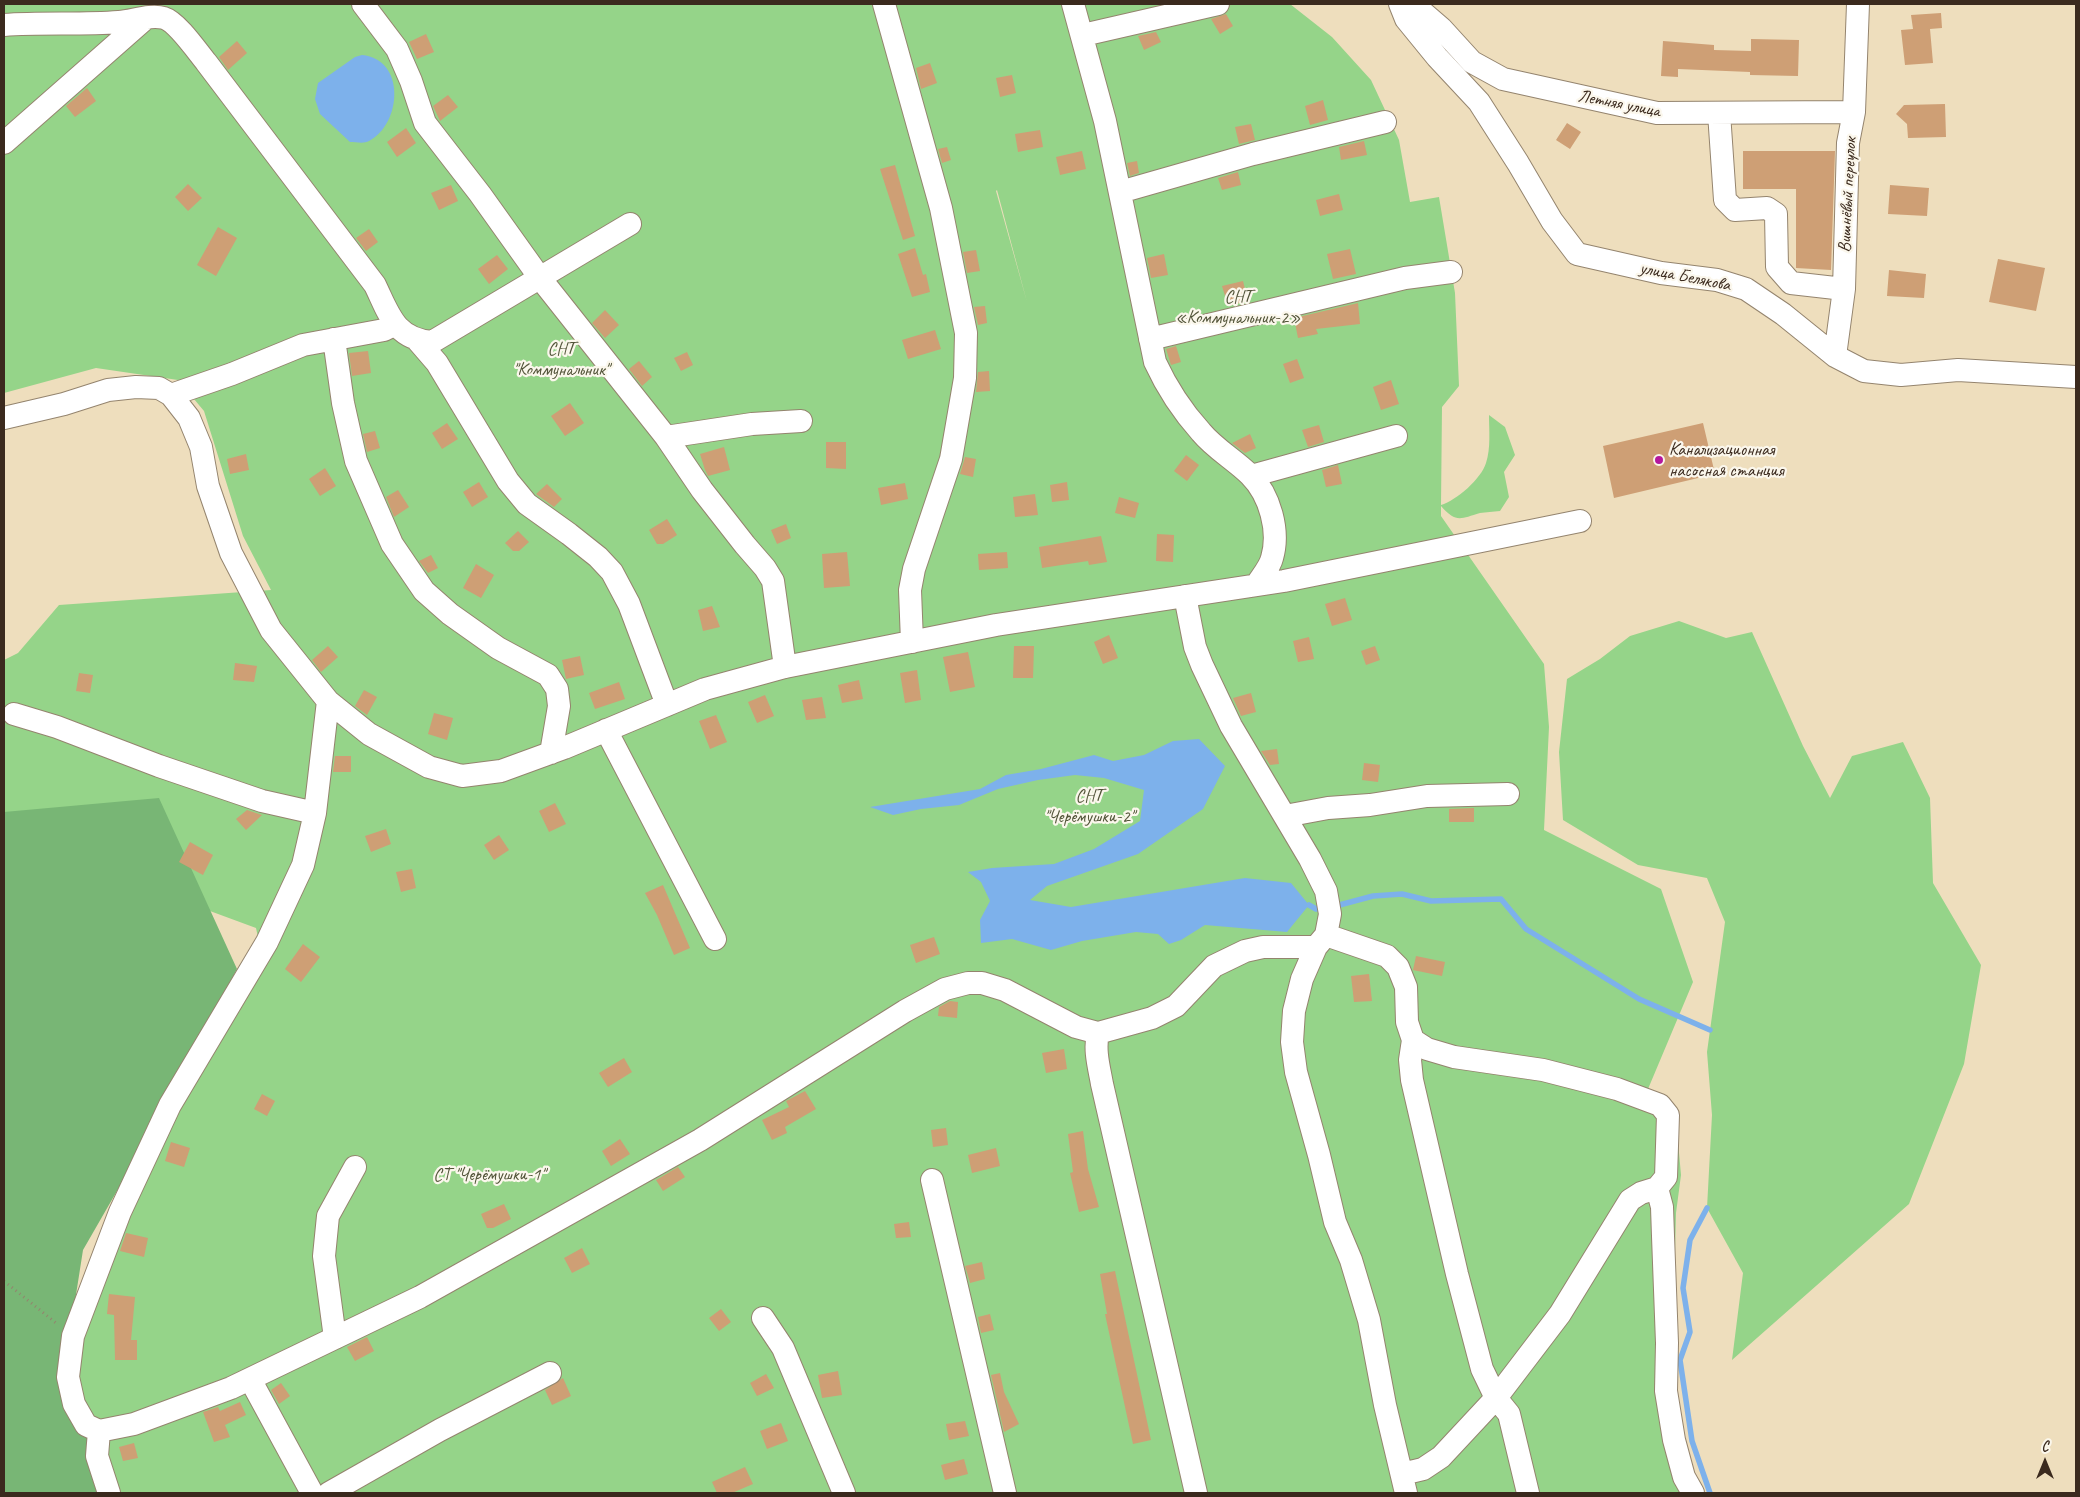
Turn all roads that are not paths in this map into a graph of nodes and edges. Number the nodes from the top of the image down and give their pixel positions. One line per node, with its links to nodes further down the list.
1 (166, 4): 9 (street)
2 (363, 4): 19 (street)
3 (884, 4): 36 (street)
4 (1073, 4): 11 (street)
5 (1218, 4): 11 (street)
6 (1400, 4): 25 (street, улица Белякова)
7 (1414, 4): 13 (street, Летняя улица)
8 (1858, 4): 12 (street, Вишнёвый переулок)
9 (146, 18): 10 (street); 15 (street); 21 (street)
10 (4, 25)
11 (1083, 34): 16 (street)
12 (1854, 112): 13 (street, Летняя улица); 20 (street, Вишнёвый переулок)
13 (1719, 113): 20 (street)
14 (1385, 122): 16 (street)
15 (4, 143)
16 (1120, 192): 23 (street)
17 (630, 224): 19 (street)
18 (1452, 272): 23 (street)
19 (540, 278): 24 (street); 31 (street)
20 (1844, 289): 25 (street, Вишнёвый переулок)
21 (394, 325): 22 (street); 24 (street)
22 (334, 339): 27 (street); 42 (street)
23 (1150, 339): 32 (street)
24 (418, 341): 39 (street)
25 (1835, 356): 26 (street, улица Белякова)
26 (2076, 377)
27 (171, 395): 28 (street); 38 (street)
28 (4, 418)
29 (801, 422): 31 (street)
30 (1396, 436): 32 (street)
31 (666, 437): 37 (street)
32 (1251, 476): 34 (street)
33 (1580, 521): 34 (street)
34 (1258, 584): 35 (street)
35 (1185, 596): 36 (street); 45 (street)
36 (912, 642): 37 (street)
37 (785, 667): 39 (street)
38 (328, 700): 42 (street); 44 (street)
39 (667, 705): 41 (street)
40 (14, 714): 44 (street)
41 (606, 730): 42 (street); 46 (street)
42 (551, 753)
43 (1508, 794): 45 (street)
44 (315, 813): 58 (street)
45 (1285, 816): 47 (street)
46 (715, 939)
47 (1321, 941): 48 (street); 49 (street); 59 (street)
48 (1098, 1033): 54 (street); 65 (street)
49 (1413, 1040): 52 (street); 57 (street)
50 (355, 1167): 54 (street)
51 (932, 1180): 64 (street)
52 (1657, 1188): 57 (street); 67 (street)
53 (763, 1318): 63 (street)
54 (335, 1338): 56 (street)
55 (550, 1373): 62 (street)
56 (250, 1379): 58 (street); 61 (street)
57 (1496, 1398): 59 (street); 66 (street)
58 (99, 1431): 60 (street)
59 (1404, 1484)
60 (109, 1493)
61 (312, 1493)
62 (329, 1493)
63 (844, 1493)
64 (1005, 1493)
65 (1196, 1493)
66 (1528, 1493)
67 (1693, 1493)

